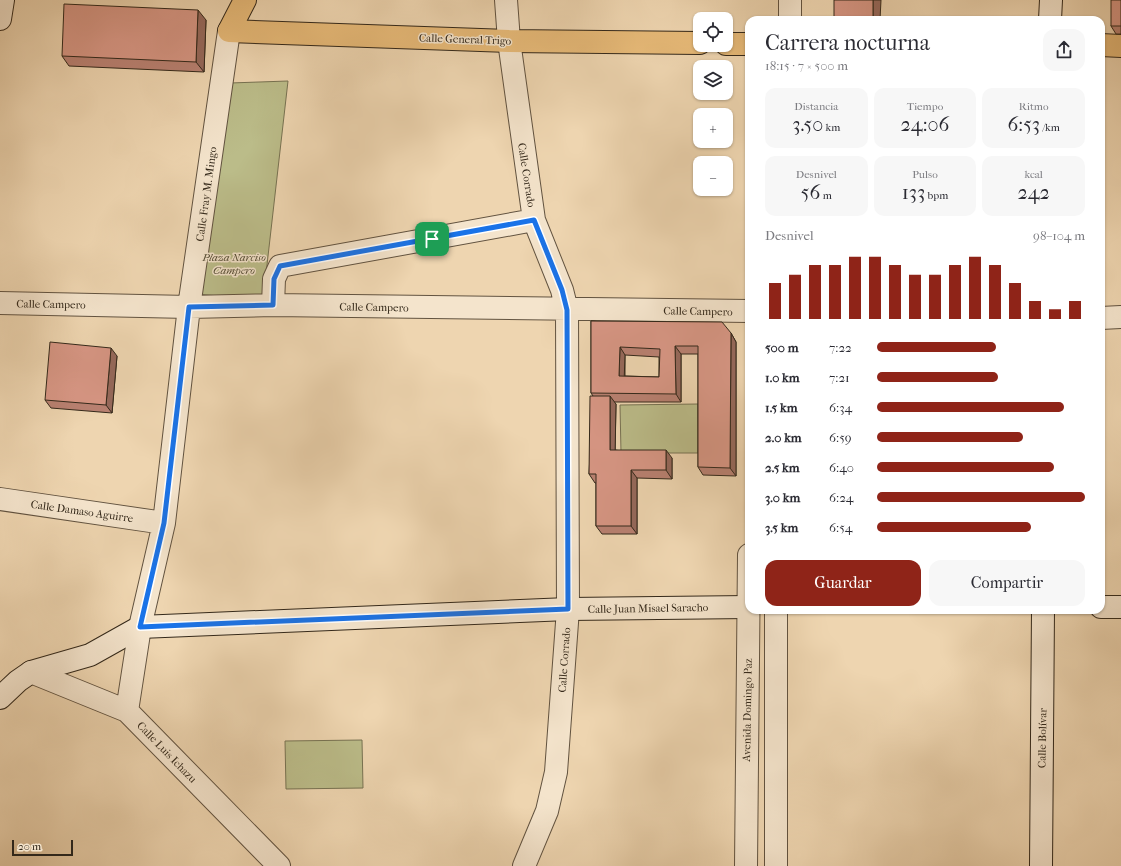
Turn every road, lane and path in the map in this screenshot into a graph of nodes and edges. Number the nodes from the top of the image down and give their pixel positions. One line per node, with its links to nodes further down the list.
1 (3, 0): 8 (street)
2 (245, 0): 9 (main road, Calle Fray M. Mingo)
3 (506, 0): 10 (street, Calle Corrado)
4 (790, 0): 6 (street)
5 (1051, 0): 7 (street)
6 (790, 16)
7 (1050, 16)
8 (0, 18)
9 (229, 31): 10 (main road, Calle General Trigo); 19 (street, Calle Fray M. Mingo)
10 (509, 41): 11 (main road, Calle General Trigo); 16 (street, Calle Corrado)
11 (693, 44)
12 (733, 44): 13 (main road)
13 (745, 44)
14 (1105, 45): 15 (main road)
15 (1121, 46)
16 (534, 220): 18 (street); 20 (street, Calle Corrado)
17 (0, 303): 19 (street, Calle Campero)
18 (273, 305): 19 (street, Calle Campero); 20 (street, Calle Campero)
19 (189, 307): 25 (street, Calle Fray M. Mingo)
20 (567, 310): 21 (street, Calle Campero); 29 (street, Calle Corrado)
21 (745, 312)
22 (1121, 317): 23 (street)
23 (1105, 318)
24 (0, 499): 25 (street, Calle Damaso Aguirre)
25 (164, 523): 33 (street, Calle Fray M. Mingo)
26 (745, 606): 29 (street, Calle Juan Misael Saracho)
27 (1105, 607): 28 (street)
28 (1121, 607)
29 (568, 609): 33 (street, Calle Juan Misael Saracho); 38 (street, Calle Corrado)
30 (749, 614): 39 (street, Avenida Domingo Paz)
31 (776, 614): 40 (street)
32 (1043, 614): 41 (street, Calle Bolívar)
33 (140, 627): 34 (street); 36 (street, Calle Fray M. Mingo)
34 (31, 672): 35 (street); 36 (street, Calle Luis Ichazu)
35 (0, 698)
36 (127, 711): 37 (street, Calle Luis Ichazu)
37 (279, 866)
38 (524, 866)
39 (746, 866)
40 (776, 866)
41 (1041, 866)

